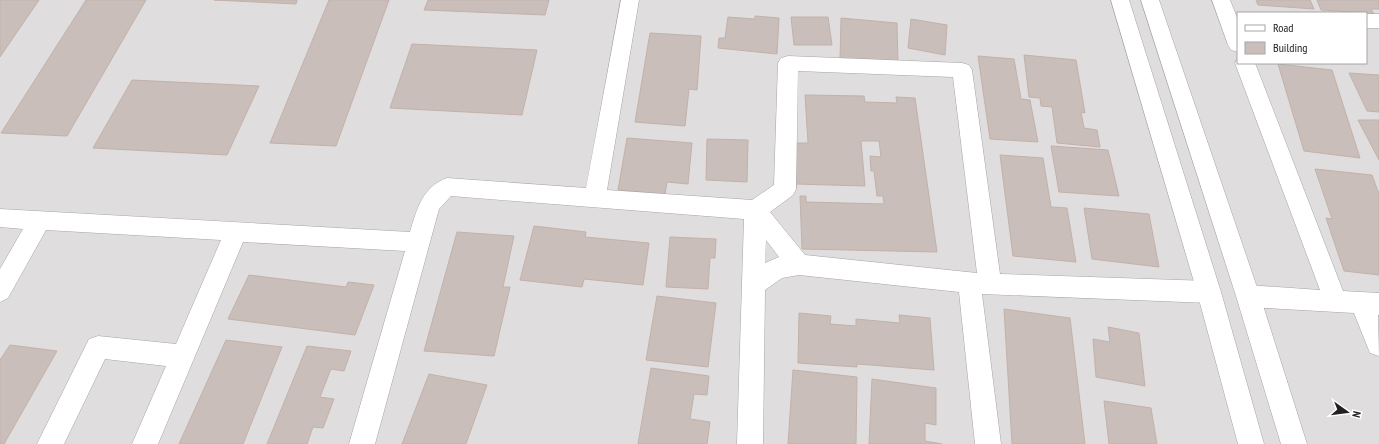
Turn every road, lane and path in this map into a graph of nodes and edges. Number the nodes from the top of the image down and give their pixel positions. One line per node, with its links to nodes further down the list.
1 (630, 0): 9 (street)
2 (1120, 0): 19 (street)
3 (1150, 0): 20 (street)
4 (1228, 10): 7 (street)
5 (1367, 21): 6 (street)
6 (1379, 21)
7 (1237, 42)
8 (1245, 64): 21 (street)
9 (595, 197): 10 (street); 14 (street)
10 (755, 210): 15 (street); 16 (street); 17 (street)
11 (0, 218): 12 (street)
12 (40, 220): 13 (street); 18 (street)
13 (236, 232): 14 (street); 24 (street)
14 (418, 242): 27 (street)
15 (798, 265): 16 (street); 17 (street)
16 (980, 283): 19 (street); 29 (street)
17 (753, 285): 28 (street)
18 (0, 291)
19 (1209, 292): 30 (street)
20 (1248, 296): 21 (street); 31 (street)
21 (1336, 302): 22 (street)
22 (1370, 304): 23 (street)
23 (1379, 345)
24 (183, 356): 25 (street); 26 (street)
25 (50, 444)
26 (144, 444)
27 (362, 444)
28 (750, 444)
29 (988, 444)
30 (1251, 444)
31 (1294, 444)

